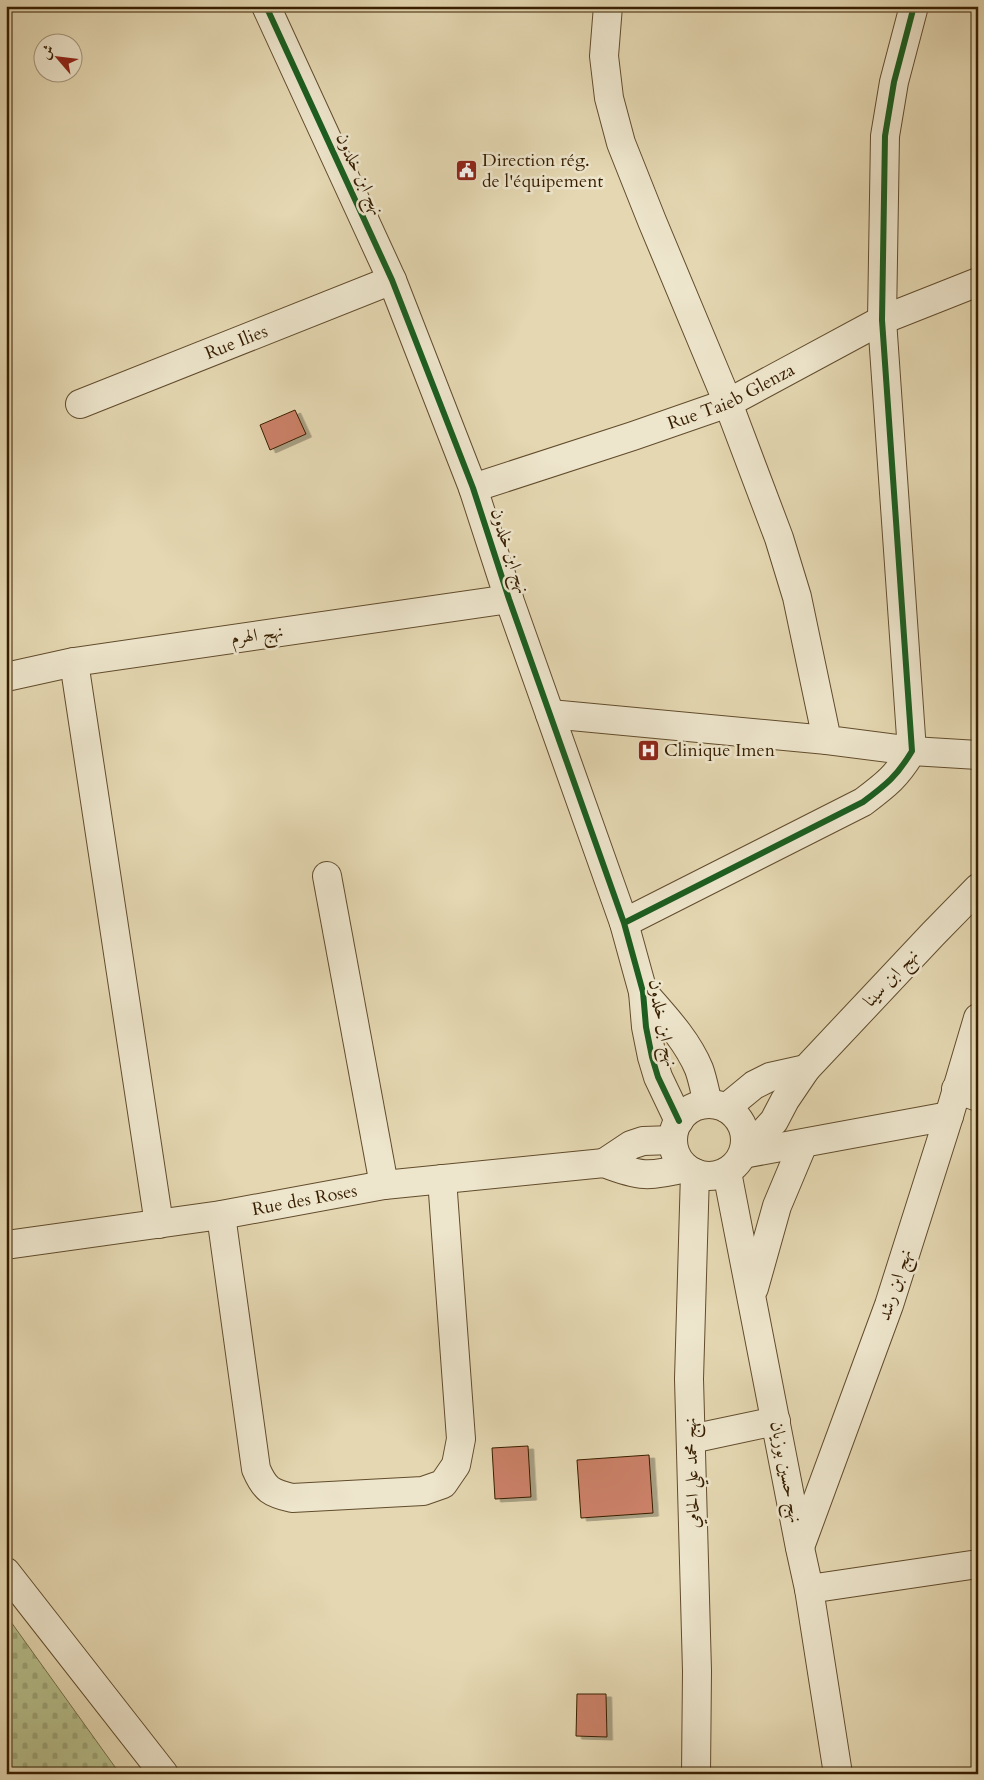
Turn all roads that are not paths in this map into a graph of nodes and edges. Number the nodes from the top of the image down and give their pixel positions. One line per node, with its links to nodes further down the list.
1 (266, 6): 4 (street, نهج ابن خلدون)
2 (608, 6): 7 (street)
3 (914, 6): 6 (street)
4 (392, 280): 8 (street, Rue Ilies); 9 (street, نهج ابن خلدون)
5 (978, 282): 6 (street, Rue Taieb Glenza)
6 (882, 320): 7 (street, Rue Taieb Glenza); 15 (street)
7 (728, 402): 9 (street, Rue Taieb Glenza); 14 (street)
8 (80, 404)
9 (473, 488): 10 (street, نهج ابن خلدون)
10 (509, 599): 11 (street, نهج الهرم); 13 (street, نهج ابن خلدون)
11 (74, 662): 12 (street, نهج الهرم); 34 (street)
12 (6, 676)
13 (550, 714): 14 (street); 19 (street, نهج ابن خلدون)
14 (827, 740): 15 (street)
15 (912, 750): 16 (street); 19 (street)
16 (978, 755)
17 (326, 876): 32 (street)
18 (978, 888): 22 (street, نهج ابن سينا)
19 (624, 923): 20 (street, نهج ابن خلدون)
20 (643, 992): 24 (street, نهج ابن خلدون); 26 (street, نهج ابن خلدون)
21 (978, 1018): 23 (street, نهج ابن رشد)
22 (806, 1069): 24 (street); 28 (street, نهج ابن سينا)
23 (967, 1093): 25 (street, نهج ابن رشد)
24 (717, 1106): 26 (street); 28 (street)
25 (950, 1116): 27 (street); 39 (street, نهج ابن رشد)
26 (676, 1131): 29 (street, Rue des Roses); 30 (street)
27 (803, 1144): 28 (street); 36 (street)
28 (739, 1157): 30 (street); 36 (street, نهج حسين بوزيان)
29 (604, 1162): 30 (street, Rue des Roses); 31 (street, Rue des Roses)
30 (690, 1170): 38 (street, نهج محمد علي الحامي)
31 (442, 1179): 32 (street, Rue des Roses); 33 (street)
32 (384, 1185): 33 (street, Rue des Roses)
33 (221, 1215): 34 (street, Rue des Roses)
34 (159, 1224): 35 (street, Rue des Roses)
35 (6, 1245)
36 (752, 1295): 37 (street, نهج حسين بوزيان)
37 (776, 1421): 38 (street); 39 (street, نهج حسين بوزيان)
38 (691, 1439): 44 (street, نهج محمد علي الحامي)
39 (800, 1548): 42 (street, نهج حسين بوزيان)
40 (978, 1564): 42 (street)
41 (6, 1572): 43 (street)
42 (809, 1589): 45 (street, نهج حسين بوزيان)
43 (164, 1774)
44 (696, 1774)
45 (838, 1774)

